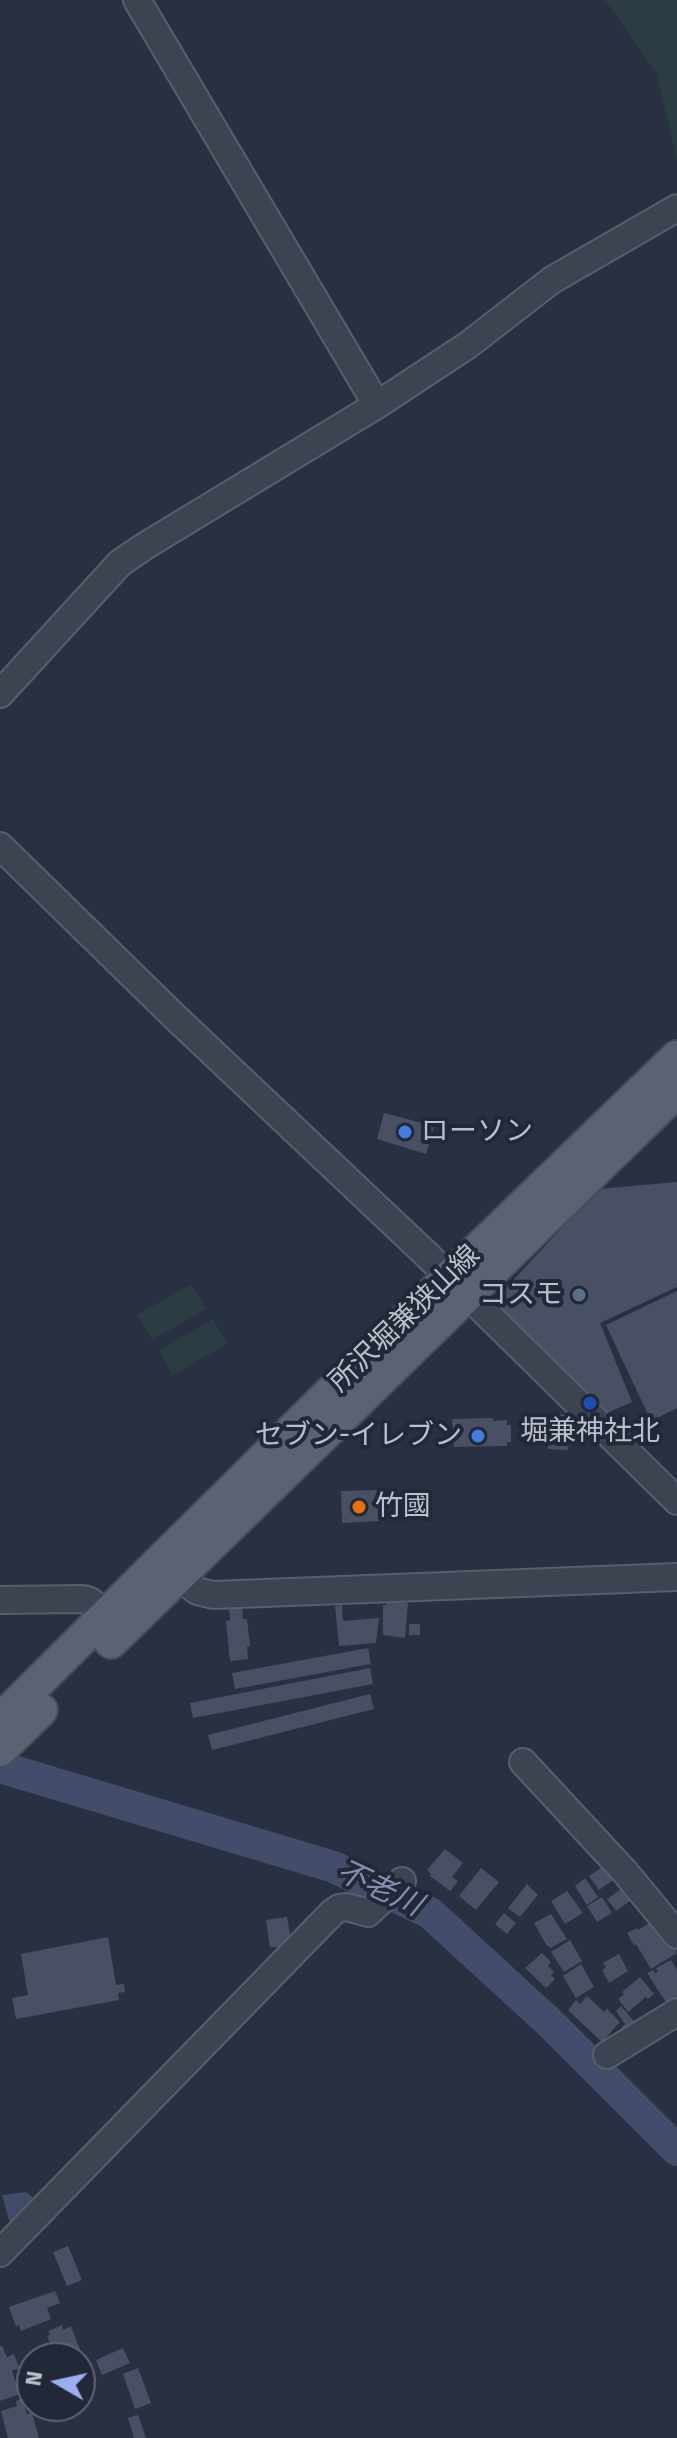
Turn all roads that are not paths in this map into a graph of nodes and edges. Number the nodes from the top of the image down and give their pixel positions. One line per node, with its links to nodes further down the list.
1 (137, 0): 3 (street)
2 (677, 208): 3 (street)
3 (377, 405): 4 (street)
4 (0, 694)
5 (0, 846): 8 (street)
6 (677, 1057): 8 (main road, 所沢堀兼狭山線)
7 (677, 1091): 8 (main road, 所沢堀兼狭山線)
8 (458, 1287): 9 (street); 10 (main road, 所沢堀兼狭山線); 13 (main road, 所沢堀兼狭山線)
9 (677, 1501)
10 (179, 1576): 11 (street); 14 (main road, 所沢堀兼狭山線)
11 (677, 1577)
12 (0, 1600): 13 (street)
13 (107, 1615): 14 (main road, 所沢堀兼狭山線)
14 (2, 1738)
15 (523, 1762): 17 (street)
16 (402, 1881): 20 (street)
17 (677, 1935)
18 (677, 2012): 19 (street)
19 (607, 2055)
20 (0, 2253)

